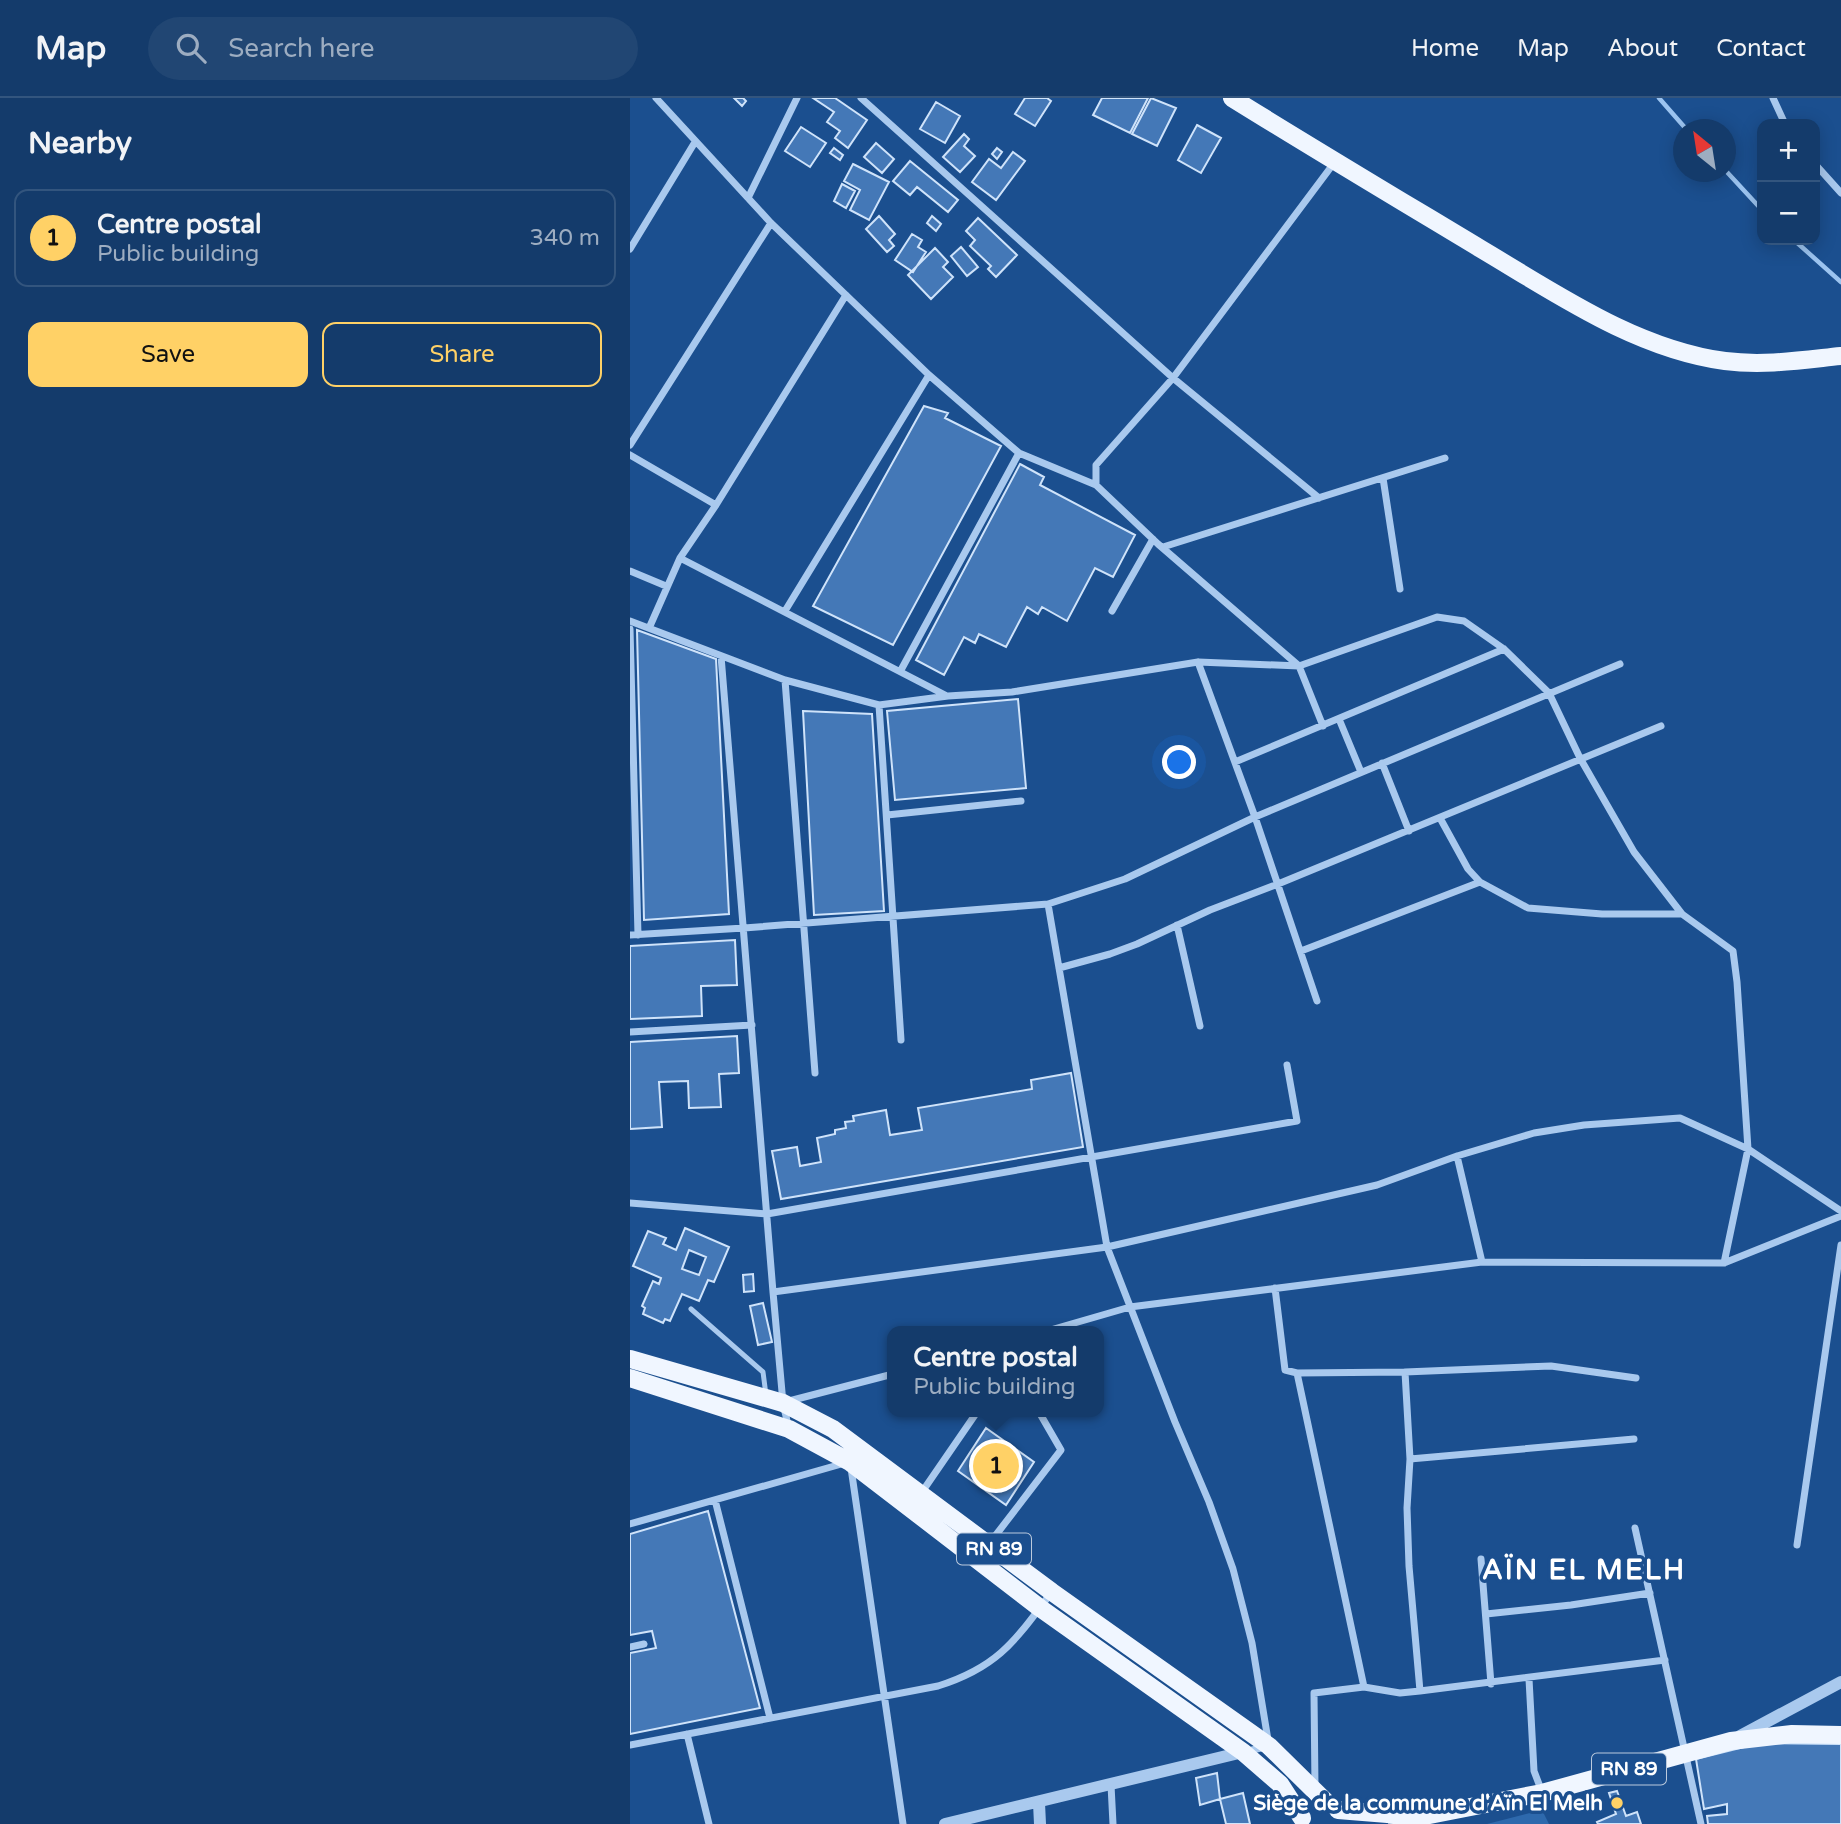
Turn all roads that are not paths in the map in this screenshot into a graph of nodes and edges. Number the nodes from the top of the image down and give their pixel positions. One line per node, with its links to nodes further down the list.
1 (656, 98): 7 (street)
2 (796, 98): 11 (street)
3 (861, 98): 17 (street)
4 (1232, 98): 8 (main road)
5 (1773, 98): 6 (street)
6 (1783, 119)
7 (695, 142): 11 (street); 13 (street)
8 (1335, 162): 15 (main road); 17 (street)
9 (1820, 170): 10 (street)
10 (1841, 193)
11 (748, 198): 12 (street)
12 (771, 223): 14 (street); 18 (street)
13 (630, 249)
14 (846, 295): 16 (street); 25 (street)
15 (1841, 356)
16 (929, 374): 19 (street); 32 (street)
17 (1173, 378): 23 (street); 24 (street)
18 (630, 445)
19 (1019, 453): 23 (street); 42 (street)
20 (630, 455): 25 (street)
21 (1445, 458): 22 (street)
22 (1383, 478): 24 (street); 31 (street)
23 (1096, 485): 26 (street)
24 (1319, 498): 27 (street)
25 (716, 505): 28 (street)
26 (1153, 539): 27 (street); 33 (street)
27 (1163, 547): 41 (street)
28 (680, 558): 30 (street); 32 (street)
29 (630, 571): 30 (street)
30 (666, 586): 35 (street)
31 (1400, 589)
32 (785, 611): 42 (street)
33 (1112, 611)
34 (630, 621): 35 (street)
35 (650, 626): 38 (street)
36 (630, 629): 67 (street)
37 (1504, 649): 41 (street); 44 (street); 47 (street)
38 (722, 656): 43 (street); 66 (street)
39 (1198, 662): 41 (street); 45 (street); 51 (street)
40 (1620, 664): 44 (street)
41 (1298, 666): 48 (street)
42 (901, 670): 45 (street)
43 (785, 680): 46 (street); 64 (street)
44 (1549, 694): 50 (street); 52 (street)
45 (948, 696): 46 (street)
46 (879, 705): 55 (street)
47 (1339, 719): 48 (street); 53 (street)
48 (1323, 726): 51 (street)
49 (1661, 726): 50 (street)
50 (1580, 758): 57 (street); 62 (street)
51 (1235, 762): 56 (street)
52 (1382, 763): 53 (street); 58 (street)
53 (1362, 772): 56 (street)
54 (1021, 801): 55 (street)
55 (887, 815): 63 (street)
56 (1255, 817): 60 (street); 61 (street)
57 (1440, 818): 58 (street); 59 (street)
58 (1409, 831): 60 (street)
59 (1480, 882): 62 (street); 68 (street)
60 (1278, 884): 65 (street); 68 (street)
61 (1048, 904): 63 (street); 69 (street)
62 (1682, 914): 77 (street)
63 (893, 916): 64 (street); 74 (street)
64 (804, 924): 66 (street); 76 (street)
65 (1177, 925): 69 (street); 72 (street)
66 (744, 928): 67 (street); 71 (street)
67 (634, 935)
68 (1301, 951): 70 (street)
69 (1059, 968): 79 (street)
70 (1317, 1001)
71 (752, 1025): 73 (street); 82 (street)
72 (1200, 1026)
73 (630, 1032)
74 (901, 1040)
75 (1287, 1065): 79 (street)
76 (815, 1073)
77 (1748, 1149): 78 (street); 81 (street); 86 (street)
78 (1457, 1156): 84 (street); 85 (street)
79 (1092, 1158): 82 (street); 84 (street)
80 (630, 1203): 82 (street)
81 (1841, 1213): 86 (street)
82 (767, 1214): 88 (street)
83 (1841, 1245): 110 (street)
84 (1107, 1247): 88 (street); 89 (street)
85 (1482, 1262): 86 (street); 87 (street)
86 (1724, 1263)
87 (1275, 1288): 89 (street); 94 (street)
88 (773, 1292): 98 (street)
89 (1130, 1307): 91 (street); 130 (street)
90 (691, 1308): 98 (lane)
91 (1064, 1326)
92 (630, 1359): 98 (main road, RN 89)
93 (1405, 1372): 94 (street); 97 (street); 103 (street)
94 (1297, 1373): 122 (street)
95 (887, 1375): 98 (street)
96 (630, 1378): 101 (main road, RN 89)
97 (1636, 1378)
98 (775, 1401): 101 (street); 105 (main road, RN 89)
99 (974, 1417): 105 (street)
100 (1042, 1417): 109 (street)
101 (789, 1429): 104 (main road, RN 89)
102 (1634, 1439): 103 (street)
103 (1410, 1460): 123 (street)
104 (850, 1462): 106 (street); 114 (main road, RN 89); 124 (street)
105 (920, 1495): 109 (main road, RN 89)
106 (715, 1500): 107 (street); 125 (street)
107 (630, 1524)
108 (1635, 1528): 113 (street)
109 (988, 1545): 112 (main road, RN 89)
110 (1797, 1545)
111 (1481, 1559): 115 (street)
112 (1052, 1592): 114 (street); 130 (main road, RN 89)
113 (1650, 1592): 115 (street); 118 (street)
114 (1040, 1608): 124 (street); 131 (main road, RN 89)
115 (1486, 1614): 121 (street)
116 (644, 1644): 117 (street)
117 (630, 1647)
118 (1665, 1660): 119 (street); 132 (street)
119 (1529, 1679): 121 (street); 134 (street)
120 (1841, 1682): 128 (street)
121 (1491, 1684): 123 (street)
122 (1364, 1687): 123 (street); 136 (street)
123 (1420, 1691)
124 (885, 1695): 125 (street); 140 (street)
125 (770, 1718): 126 (street)
126 (687, 1734): 129 (street); 139 (street)
127 (1841, 1735): 128 (main road, RN 89)
128 (1731, 1741): 132 (main road, RN 89)
129 (630, 1745)
130 (1269, 1746): 131 (street); 136 (main road, RN 89)
131 (1244, 1752): 133 (street); 138 (main road, RN 89)
132 (1686, 1754): 134 (main road, RN 89); 145 (street)
133 (1111, 1785): 135 (street); 143 (street)
134 (1542, 1793): 137 (main road, RN 89)
135 (1039, 1803): 141 (street); 142 (street)
136 (1329, 1807): 137 (main road, RN 89); 138 (main road)
137 (1419, 1817): 144 (main road, RN 89)
138 (1302, 1821)
139 (709, 1824)
140 (903, 1824)
141 (945, 1824)
142 (1040, 1824)
143 (1113, 1824)
144 (1397, 1824)
145 (1701, 1824)

